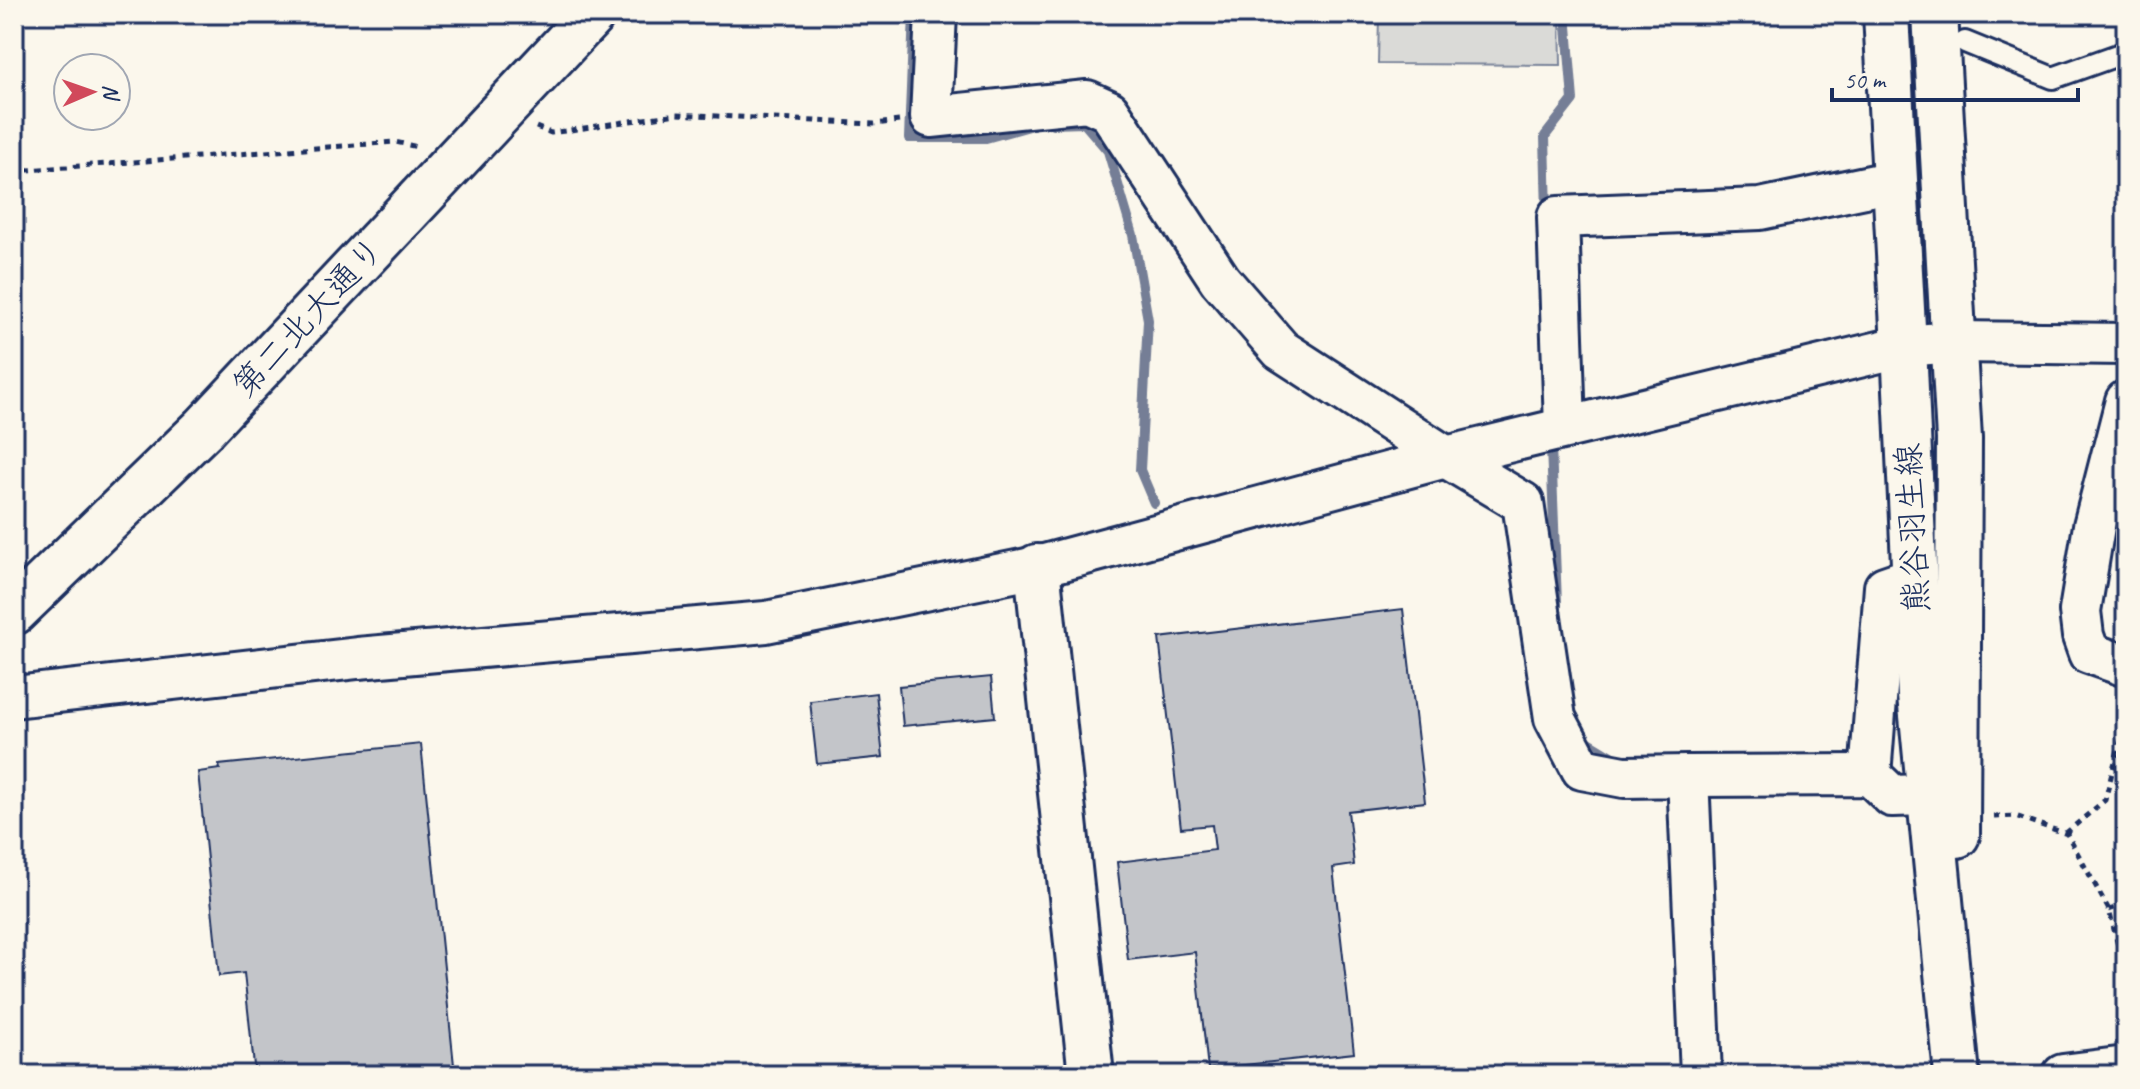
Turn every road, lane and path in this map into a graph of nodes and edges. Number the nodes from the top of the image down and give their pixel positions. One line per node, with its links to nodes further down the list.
1 (593, 14): 6 (main road, 第二北大通り)
2 (936, 14): 16 (street)
3 (1886, 14): 10 (main road, 熊谷羽生線)
4 (1950, 28): 5 (lane); 11 (main road, 熊谷羽生線)
5 (2126, 52)
6 (509, 105): 7 (path); 9 (main road, 第二北大通り)
7 (887, 123)
8 (14, 171): 9 (path)
9 (446, 172): 19 (main road, 第二北大通り)
10 (1894, 181): 13 (main road, 熊谷羽生線); 15 (street)
11 (1954, 342): 12 (street); 13 (street); 25 (main road, 熊谷羽生線)
12 (2126, 344)
13 (1904, 346): 15 (street); 18 (main road, 熊谷羽生線)
14 (2126, 401): 20 (street)
15 (1565, 427): 16 (street)
16 (1446, 457): 17 (street); 24 (street)
17 (1037, 567): 21 (street); 32 (main road)
18 (1914, 577): 23 (street); 25 (main road, 熊谷羽生線)
19 (14, 612)
20 (2126, 666)
21 (14, 697)
22 (2126, 719): 26 (path)
23 (1870, 775): 24 (street); 25 (street)
24 (1688, 776): 33 (street)
25 (1943, 807): 26 (path); 30 (main road, 熊谷羽生線)
26 (2065, 834): 28 (path)
27 (2126, 904): 28 (path)
28 (2109, 910): 29 (path)
29 (2126, 977)
30 (1956, 1057)
31 (2126, 1067): 34 (street)
32 (1091, 1075)
33 (1701, 1075)
34 (2063, 1075)

